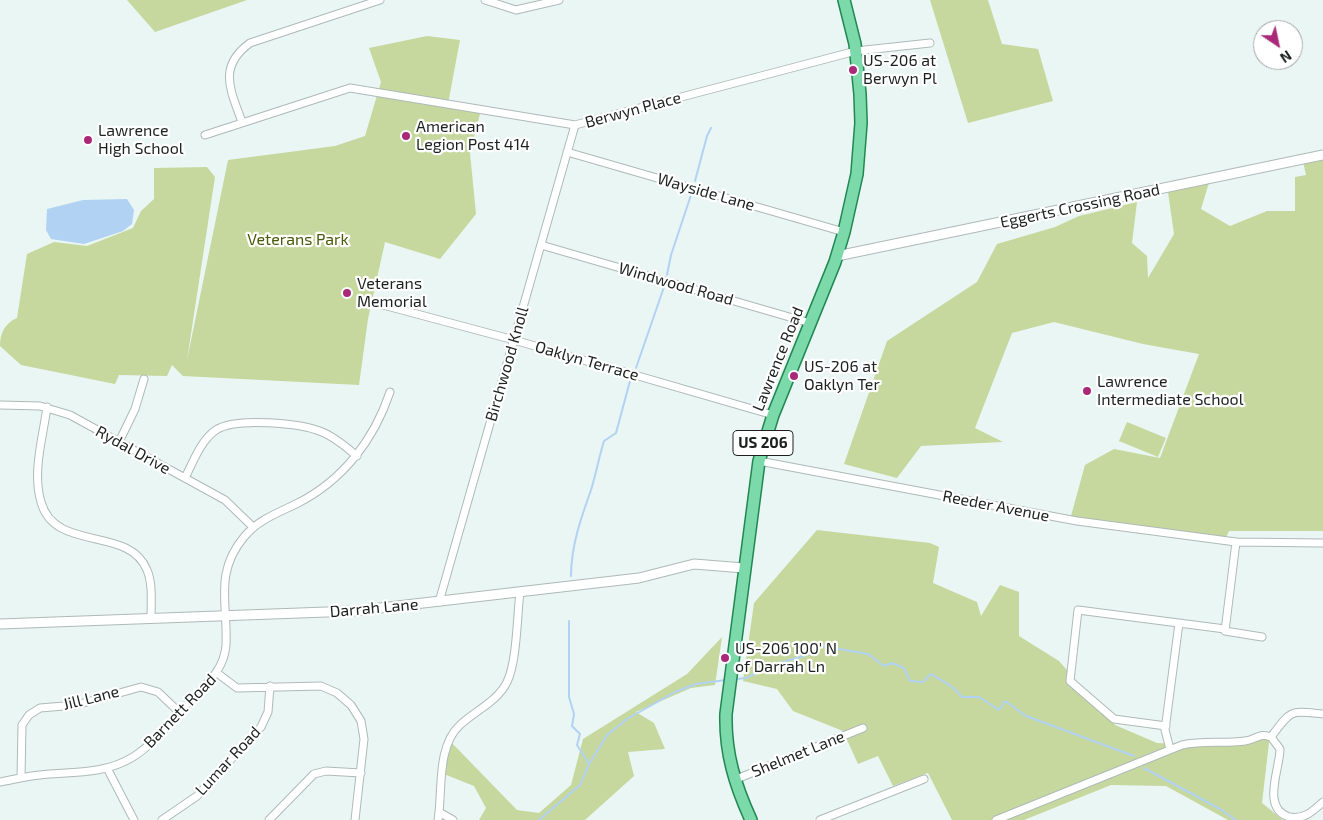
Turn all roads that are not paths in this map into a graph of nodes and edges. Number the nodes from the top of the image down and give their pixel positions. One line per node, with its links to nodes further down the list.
1 (380, 0): 7 (street)
2 (485, 0): 3 (street)
3 (559, 0)
4 (844, 0): 6 (main road, Lawrence Road / US 206)
5 (930, 43): 6 (street, Berwyn Place)
6 (856, 51): 8 (street, Berwyn Place); 12 (main road, Lawrence Road / US 206)
7 (242, 122): 8 (street, Berwyn Place); 9 (street, Berwyn Place)
8 (575, 125): 10 (street, Birchwood Knoll)
9 (208, 134)
10 (567, 152): 12 (street, Wayside Lane); 13 (street, Birchwood Knoll)
11 (1323, 155): 14 (street, Eggerts Crossing Road)
12 (844, 232): 14 (main road, Lawrence Road / US 206)
13 (542, 245): 16 (street, Windwood Road); 17 (street, Birchwood Knoll)
14 (837, 256): 16 (main road, Lawrence Road / US 206)
15 (372, 302): 17 (street, Oaklyn Terrace)
16 (810, 323): 22 (main road, Lawrence Road / US 206)
17 (514, 340): 22 (street, Oaklyn Terrace); 32 (street, Birchwood Knoll)
18 (144, 379): 23 (street)
19 (390, 392): 24 (street, Barnett Road)
20 (0, 405): 21 (street, Rydal Drive)
21 (47, 407): 23 (street, Rydal Drive); 34 (street)
22 (772, 416): 25 (main road, Lawrence Road / US 206)
23 (119, 442): 26 (street, Rydal Drive)
24 (357, 456): 26 (street); 27 (street, Barnett Road)
25 (759, 461): 28 (street, Reeder Avenue); 30 (main road, Lawrence Road / US 206)
26 (185, 478): 27 (street, Rydal Drive)
27 (253, 527): 33 (street, Barnett Road)
28 (1236, 542): 29 (street, Reeder Avenue); 37 (street)
29 (1323, 543)
30 (744, 568): 31 (street, Darrah Lane); 51 (main road, Lawrence Road / US 206)
31 (520, 592): 32 (street, Darrah Lane); 54 (street)
32 (439, 602): 33 (street, Darrah Lane)
33 (224, 616): 34 (street, Darrah Lane); 39 (street, Barnett Road)
34 (151, 619): 36 (street, Darrah Lane)
35 (1178, 623): 37 (street); 43 (street); 43 (street)
36 (0, 624)
37 (1225, 629): 38 (street)
38 (1262, 637)
39 (217, 673): 40 (street); 41 (street, Barnett Road)
40 (270, 686): 48 (street); 56 (street, Lumar Road)
41 (180, 713): 47 (street, Barnett Road); 49 (street, Jill Lane)
42 (1323, 714): 45 (street)
43 (1166, 726): 46 (street)
44 (863, 728): 51 (street, Shelmet Lane)
45 (1271, 737): 46 (street); 53 (street)
46 (1170, 749): 62 (street)
47 (107, 768): 49 (street, Barnett Road); 55 (street)
48 (361, 773): 57 (street); 58 (street)
49 (21, 778): 52 (street, Barnett Road)
50 (924, 779): 61 (street)
51 (734, 780): 60 (main road, Lawrence Road / US 206)
52 (0, 782)
53 (1323, 802)
54 (438, 816): 59 (street)
55 (134, 820)
56 (162, 820)
57 (269, 820)
58 (355, 820)
59 (453, 820)
60 (751, 820)
61 (820, 820)
62 (996, 820)

